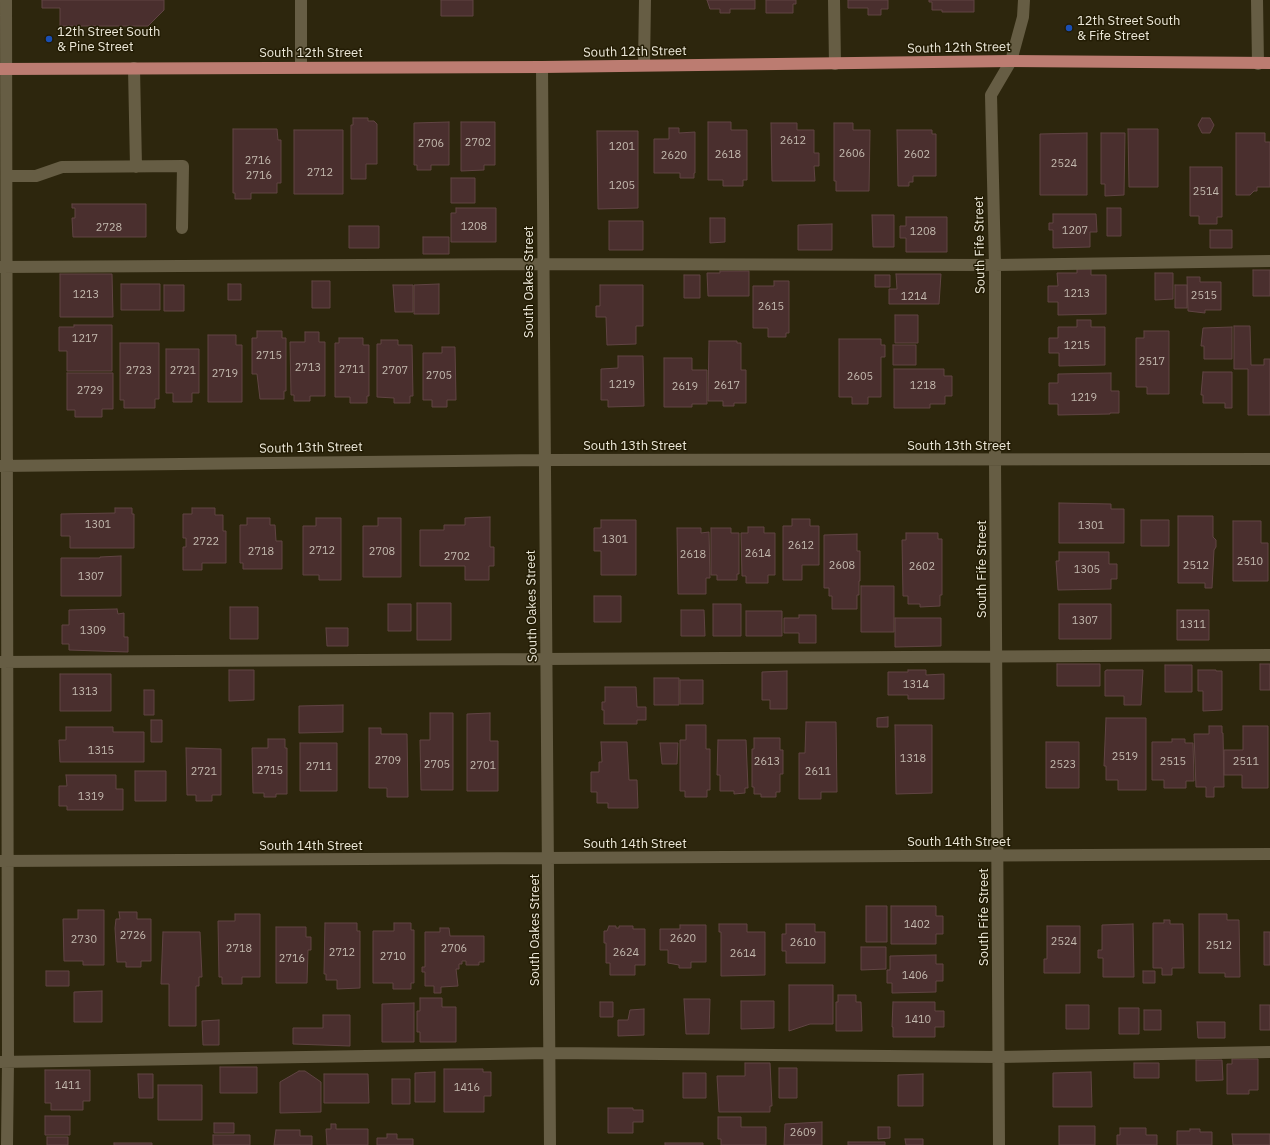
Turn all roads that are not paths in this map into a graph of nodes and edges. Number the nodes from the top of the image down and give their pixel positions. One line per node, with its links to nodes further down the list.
1 (6, 0): 14 (street)
2 (301, 0): 11 (street)
3 (645, 0): 10 (street)
4 (834, 0): 8 (street)
5 (1024, 0): 7 (street, South Fife Street)
6 (1257, 0): 9 (street)
7 (1011, 61): 8 (main road, South 12th Street); 9 (main road, South 12th Street); 20 (street, South Fife Street)
8 (835, 64): 10 (main road, South 12th Street)
9 (1264, 64)
10 (644, 65): 12 (main road, South 12th Street)
11 (301, 67): 12 (main road, South 12th Street); 13 (main road, South 12th Street)
12 (542, 67): 19 (street, South Oakes Street)
13 (134, 68): 14 (main road, South 12th Street); 15 (street)
14 (4, 69): 16 (street)
15 (136, 167): 16 (street); 17 (street)
16 (7, 176): 21 (street)
17 (182, 228)
18 (1270, 261): 20 (street)
19 (543, 264): 20 (street); 21 (street); 23 (street, South Oakes Street)
20 (995, 265): 24 (street, South Fife Street)
21 (4, 267): 25 (street)
22 (1270, 459): 24 (street, South 13th Street)
23 (544, 460): 24 (street, South 13th Street); 25 (street, South 13th Street); 28 (street, South Oakes Street)
24 (995, 460): 27 (street, South Fife Street)
25 (4, 466): 29 (street)
26 (1270, 655): 27 (street)
27 (996, 657): 28 (street); 31 (street, South Fife Street)
28 (547, 659): 29 (street); 32 (street, South Oakes Street)
29 (4, 662): 33 (street)
30 (1270, 854): 31 (street, South 14th Street)
31 (998, 856): 32 (street, South 14th Street); 36 (street, South Fife Street)
32 (549, 859): 33 (street, South 14th Street); 35 (street, South Oakes Street)
33 (4, 861): 37 (street)
34 (1270, 1052): 36 (street)
35 (550, 1053): 36 (street); 37 (street); 39 (street, South Oakes Street)
36 (999, 1057): 40 (street, South Fife Street)
37 (4, 1062): 38 (street)
38 (7, 1145)
39 (550, 1145)
40 (999, 1145)

